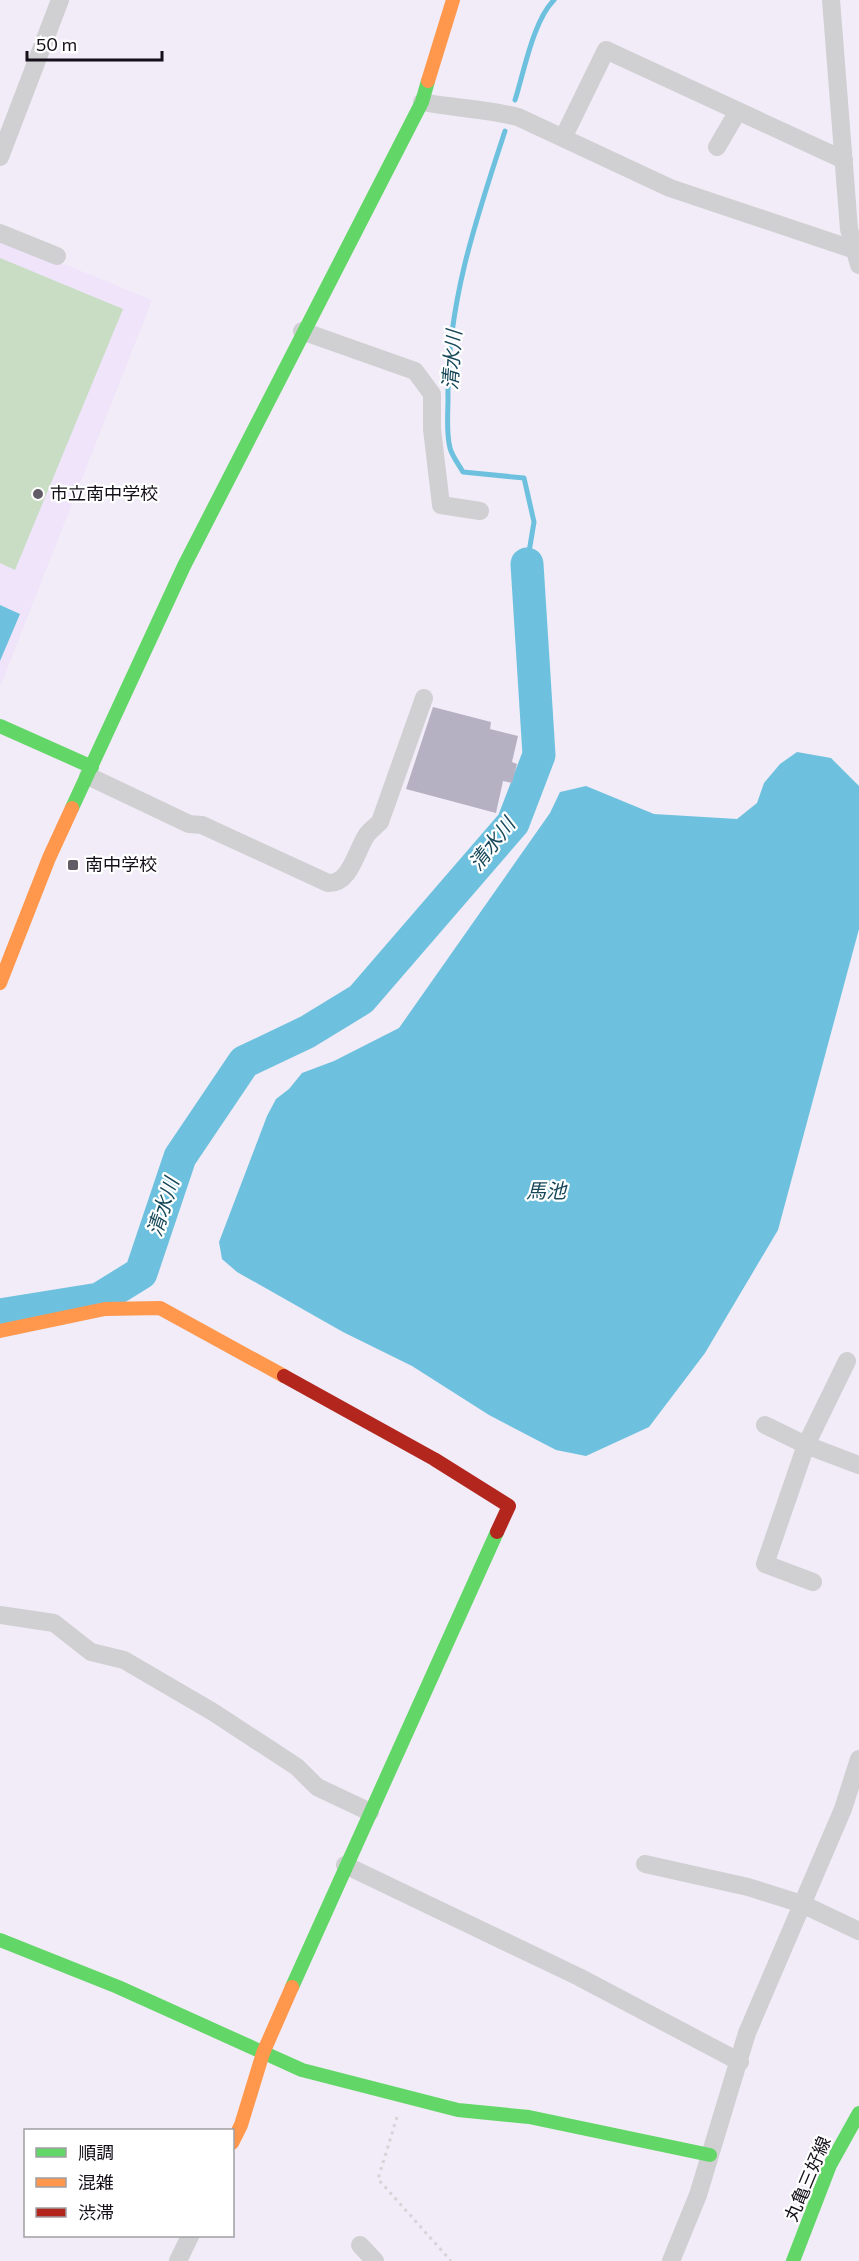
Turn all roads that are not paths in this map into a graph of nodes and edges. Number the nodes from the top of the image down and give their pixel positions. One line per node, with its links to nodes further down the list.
1 (60, 0): 8 (street)
2 (453, 0): 4 (street)
3 (831, 0): 9 (street)
4 (422, 102): 6 (street); 13 (street)
5 (738, 111): 6 (street); 7 (street); 9 (street)
6 (563, 138): 12 (street)
7 (717, 147)
8 (0, 157)
9 (844, 160): 12 (street)
10 (0, 233): 11 (street)
11 (57, 255)
12 (857, 258)
13 (302, 331): 14 (street); 17 (street)
14 (480, 511)
15 (424, 698): 17 (street)
16 (0, 726): 17 (street)
17 (90, 771): 18 (street)
18 (0, 983)
19 (0, 1331): 27 (street)
20 (847, 1360): 22 (street)
21 (765, 1425): 22 (street)
22 (806, 1445): 23 (street); 24 (street)
23 (859, 1465)
24 (813, 1582)
25 (0, 1615): 27 (street)
26 (859, 1759): 30 (street)
27 (370, 1812): 29 (street)
28 (645, 1864): 30 (street)
29 (345, 1865): 33 (street); 34 (street)
30 (802, 1904): 31 (street); 34 (street)
31 (859, 1930)
32 (0, 1940): 33 (street)
33 (263, 2053): 36 (street); 37 (street)
34 (740, 2062): 37 (street)
35 (859, 2113): 43 (street, 丸亀三好線)
36 (234, 2139)
37 (710, 2155): 42 (street)
38 (189, 2237): 40 (street)
39 (360, 2245): 41 (street)
40 (178, 2261)
41 (375, 2261)
42 (671, 2261)
43 (794, 2261)

